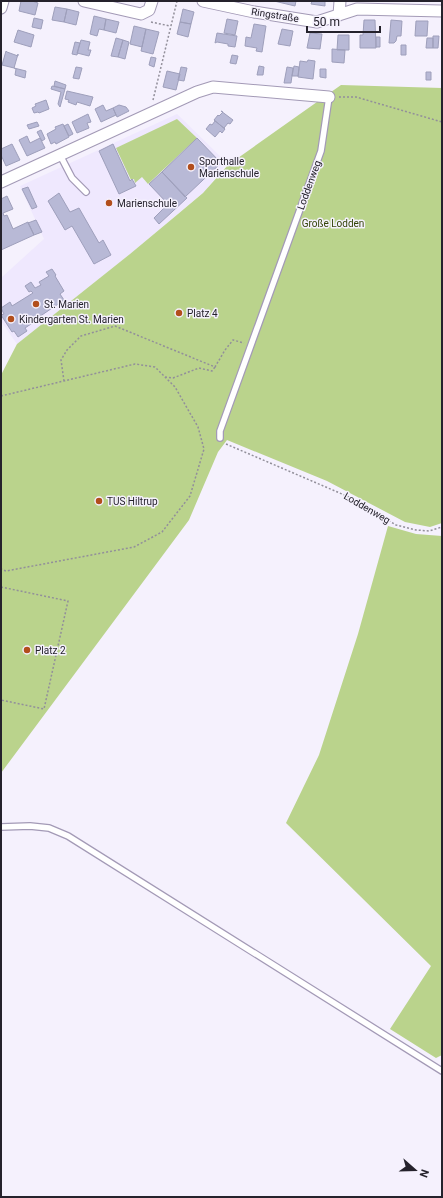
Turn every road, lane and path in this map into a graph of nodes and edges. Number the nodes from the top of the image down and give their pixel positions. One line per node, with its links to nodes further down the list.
1 (3, 1): 7 (street)
2 (84, 1): 9 (street)
3 (152, 1): 9 (street)
4 (177, 1): 11 (path)
5 (203, 1): 10 (street, Ringstraße)
6 (340, 1): 10 (street)
7 (1, 8)
8 (442, 11): 10 (street, Ringstraße)
9 (141, 14): 11 (path)
10 (339, 15)
11 (171, 26): 13 (path)
12 (329, 97): 13 (street); 14 (path); 18 (lane, Loddenweg)
13 (150, 113): 15 (street)
14 (442, 122)
15 (60, 155): 16 (street); 17 (lane)
16 (1, 182)
17 (86, 192)
18 (251, 345): 19 (path); 23 (lane, Loddenweg)
19 (215, 367): 20 (path); 21 (path)
20 (165, 377): 21 (path); 25 (path)
21 (64, 381): 22 (path)
22 (1, 396)
23 (220, 438): 24 (path, Loddenweg)
24 (442, 527)
25 (1, 569)
26 (1, 587): 27 (path)
27 (1, 699)
28 (1, 827): 29 (lane)
29 (442, 1071)

